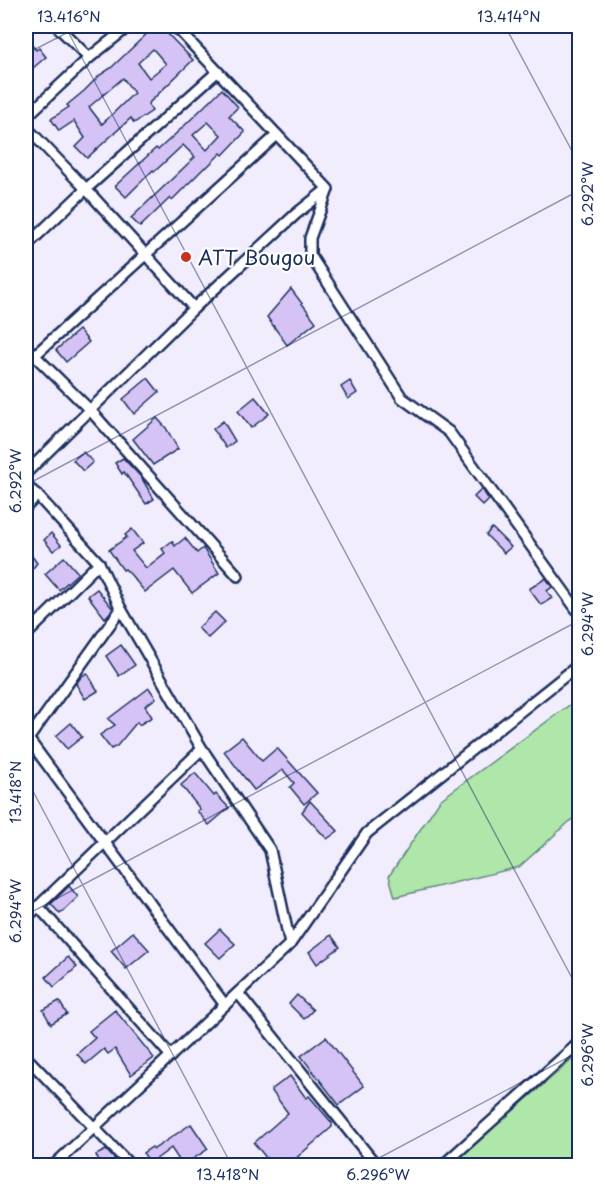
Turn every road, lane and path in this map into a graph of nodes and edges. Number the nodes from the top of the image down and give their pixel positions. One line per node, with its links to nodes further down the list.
1 (57, 26): 4 (street)
2 (129, 26): 4 (street)
3 (176, 26): 5 (street)
4 (89, 58): 6 (street)
5 (218, 72): 8 (street); 9 (street)
6 (26, 114)
7 (26, 127): 9 (street)
8 (277, 135): 10 (street); 12 (street)
9 (86, 189): 11 (street); 12 (street)
10 (328, 189): 13 (street); 24 (street)
11 (26, 246)
12 (146, 255): 13 (street); 15 (street)
13 (195, 308): 16 (street)
14 (26, 347): 15 (street)
15 (34, 356): 16 (street)
16 (90, 410): 17 (street); 22 (street)
17 (26, 473)
18 (26, 486): 19 (street)
19 (37, 495): 20 (street); 21 (street)
20 (26, 507)
21 (99, 563): 23 (street); 25 (street)
22 (238, 576)
23 (122, 609): 27 (street); 28 (street)
24 (579, 614)
25 (26, 635)
26 (579, 664): 32 (street)
27 (26, 739): 29 (street)
28 (202, 749): 29 (street); 32 (street)
29 (104, 844): 30 (street); 34 (street)
30 (38, 906): 31 (street); 36 (street)
31 (26, 918)
32 (290, 944): 33 (street)
33 (238, 993): 34 (street); 41 (street)
34 (225, 1005): 36 (street)
35 (579, 1042): 42 (street)
36 (171, 1056): 38 (street)
37 (26, 1057): 38 (street)
38 (95, 1127): 39 (street); 40 (street)
39 (53, 1166)
40 (131, 1166)
41 (377, 1166)
42 (442, 1166)

